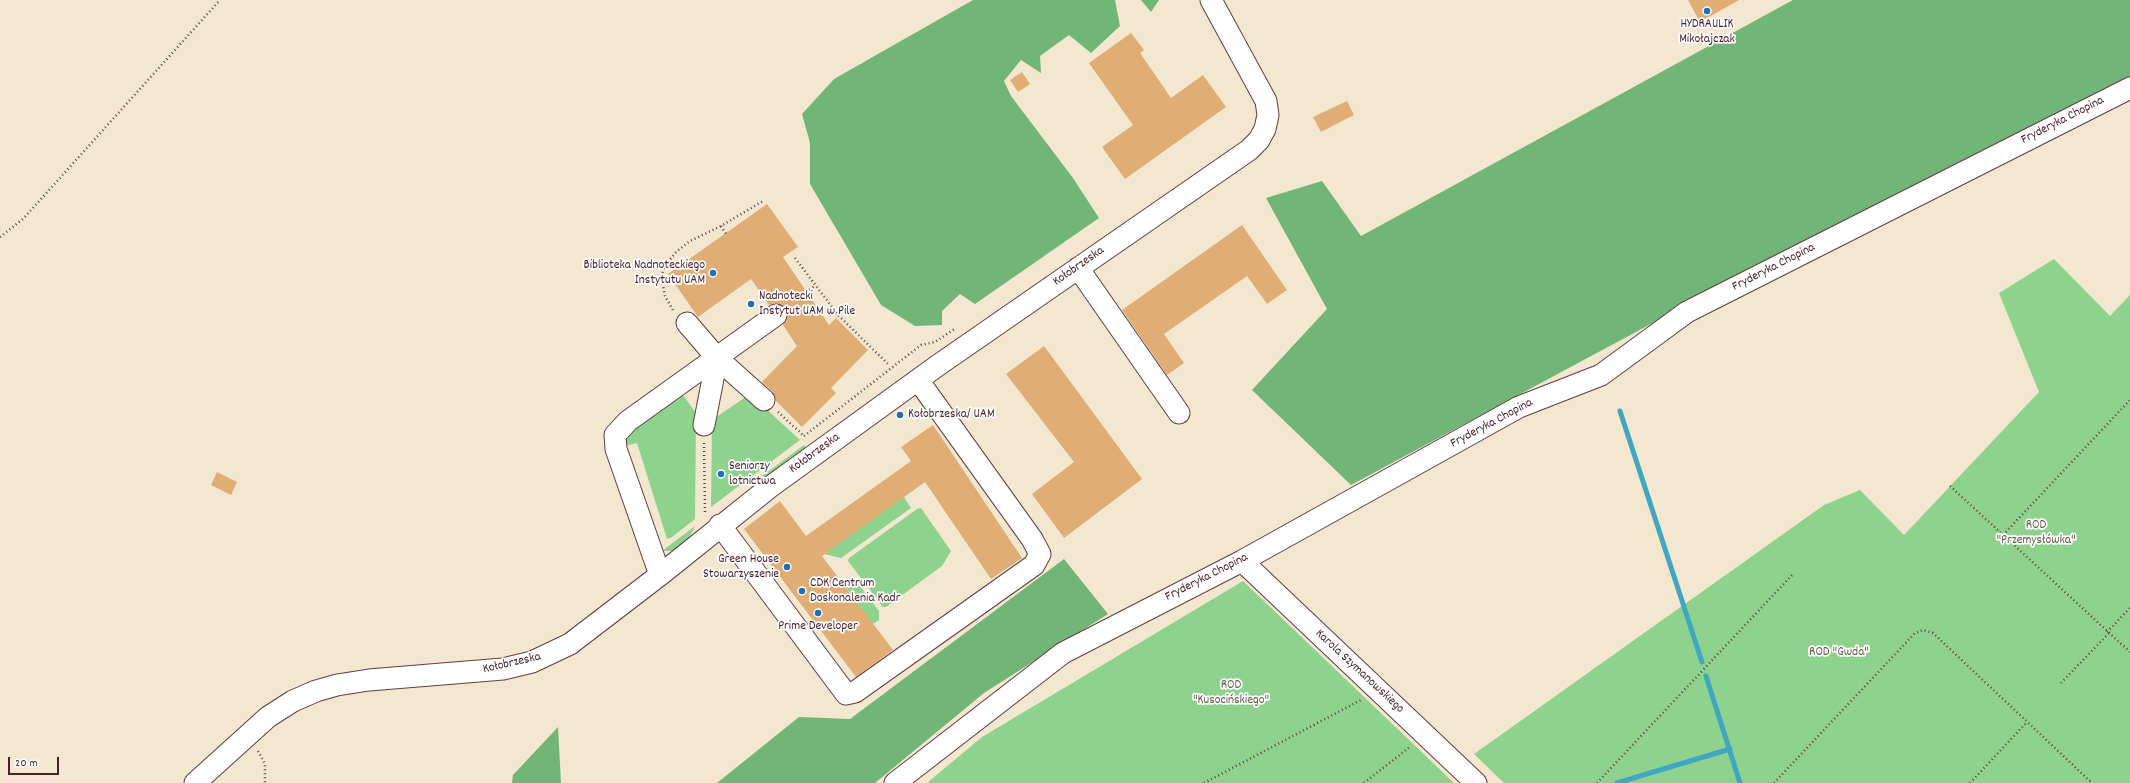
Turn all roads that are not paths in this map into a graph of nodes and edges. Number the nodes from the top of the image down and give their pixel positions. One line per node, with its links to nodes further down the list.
1 (1211, 0): 3 (street, Kołobrzeska)
2 (2130, 88): 12 (street, Fryderyka Chopina)
3 (1078, 268): 7 (street, Kołobrzeska); 9 (street)
4 (776, 315): 6 (street)
5 (687, 323): 6 (street)
6 (716, 358): 8 (street); 10 (street); 13 (street)
7 (918, 380): 11 (street, Kołobrzeska); 11 (street)
8 (764, 400)
9 (1179, 414)
10 (704, 425)
11 (714, 531): 13 (street, Kołobrzeska)
12 (1242, 561): 15 (street, Fryderyka Chopina); 16 (street, Karola Szymanowskiego)
13 (660, 575): 14 (street, Kołobrzeska)
14 (195, 783)
15 (895, 783)
16 (1476, 783)

